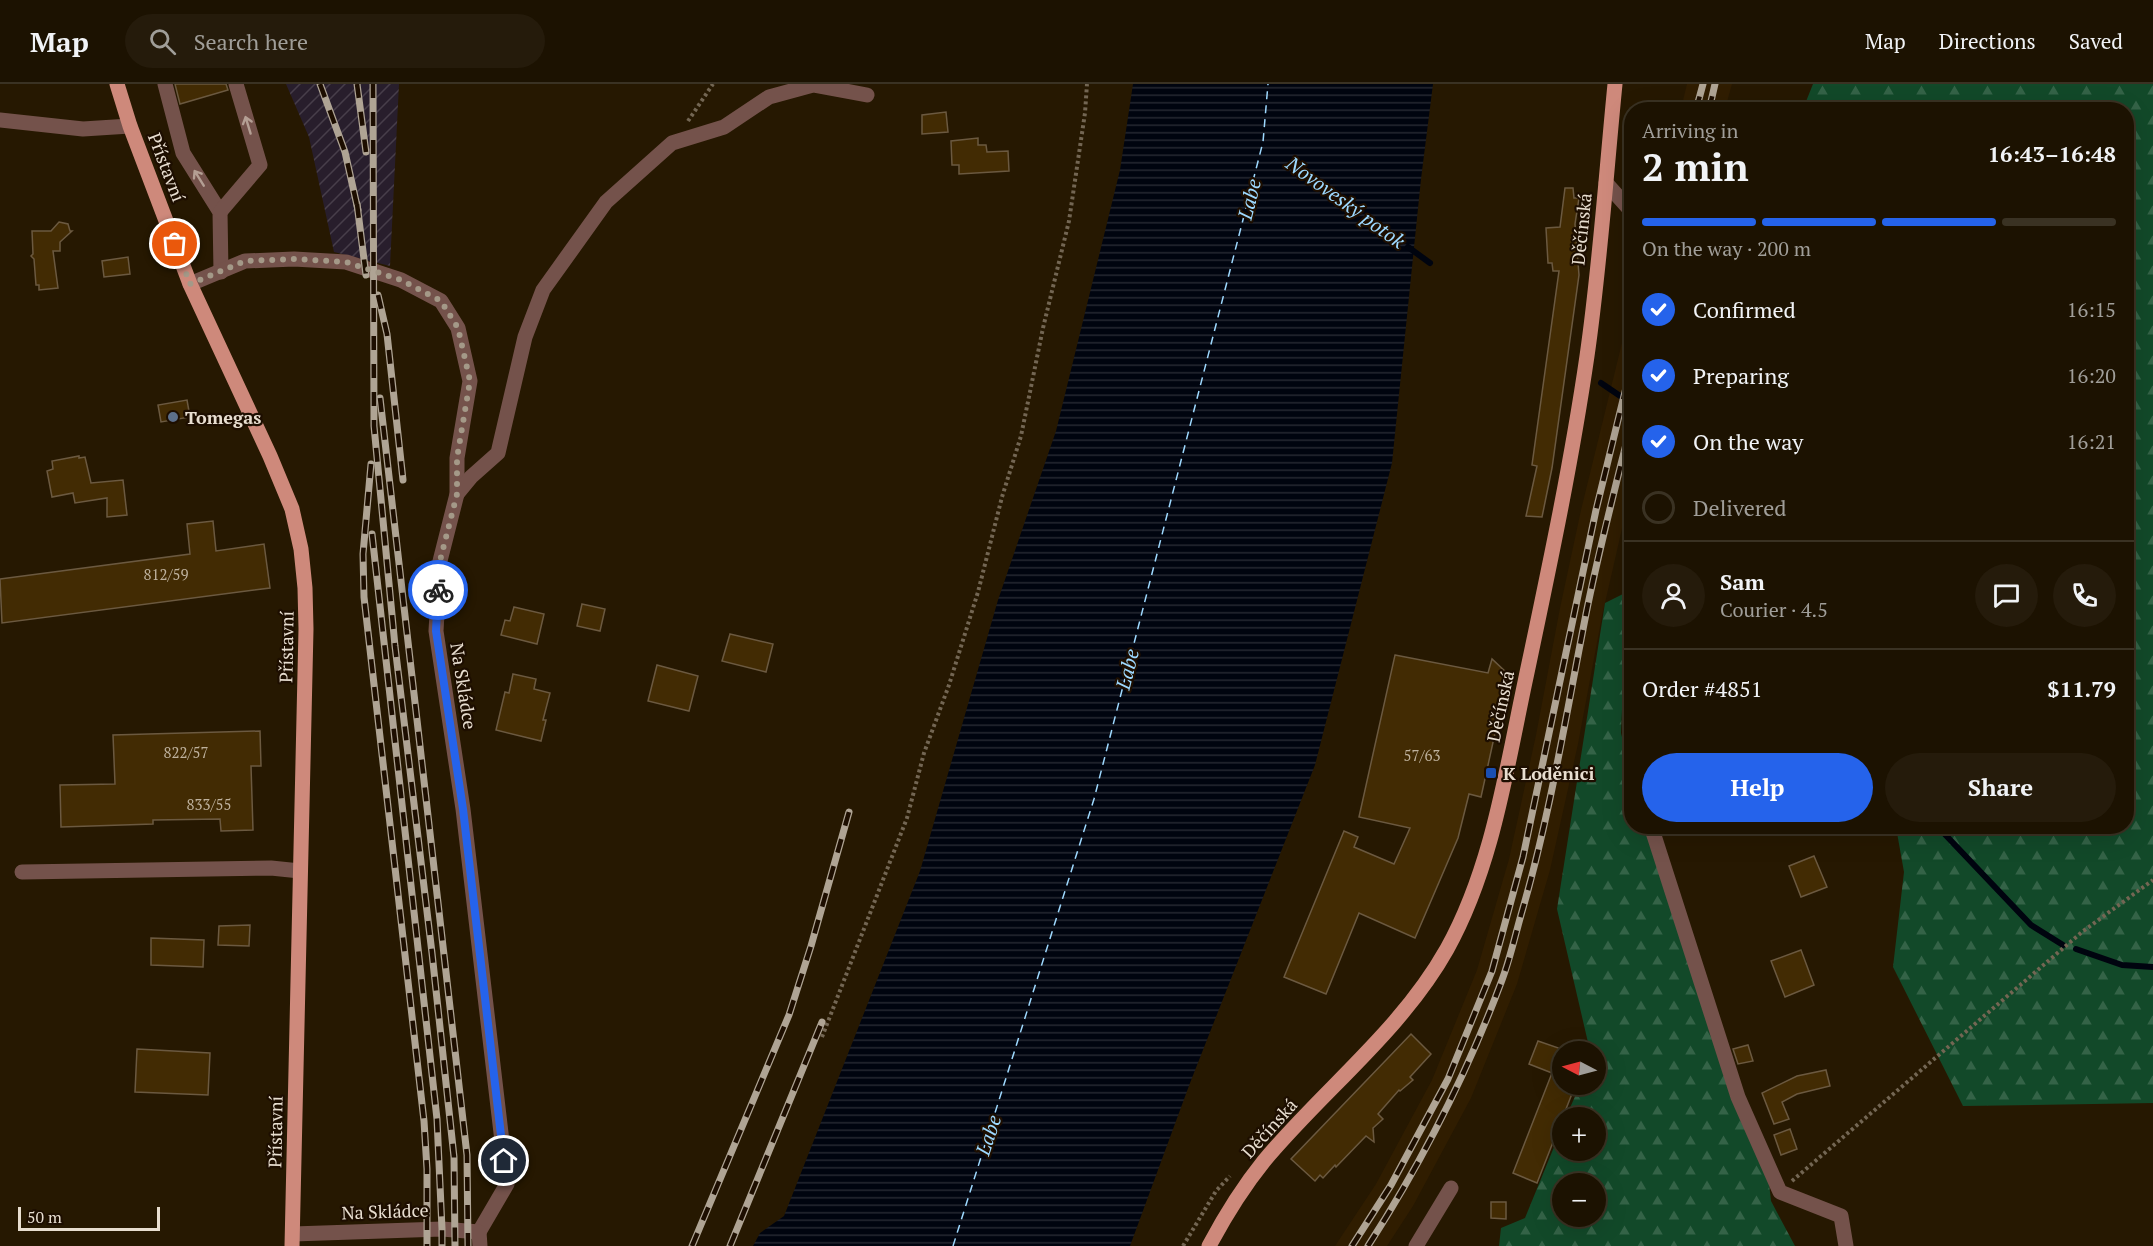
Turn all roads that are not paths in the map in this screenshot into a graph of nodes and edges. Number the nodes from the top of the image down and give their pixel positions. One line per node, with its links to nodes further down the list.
1 (117, 84): 7 (main road, Přístavní)
2 (165, 84): 10 (street, one-way to 2)
3 (236, 84): 10 (street, one-way to 3)
4 (1615, 84): 8 (main road, Děčínská)
5 (867, 95): 13 (street)
6 (0, 120): 7 (street)
7 (130, 126): 12 (main road, Přístavní)
8 (1606, 183): 9 (street); 20 (main road, Děčínská)
9 (1624, 203)
10 (220, 212): 11 (street)
11 (222, 272): 12 (street, Na Skládce); 13 (street, Na Skládce)
12 (190, 284): 15 (main road, Přístavní)
13 (457, 494): 18 (street, Na Skládce)
14 (1654, 834): 22 (street)
15 (300, 871): 16 (street); 19 (main road, Přístavní)
16 (22, 872)
17 (1451, 1188): 21 (street)
18 (479, 1239): 19 (street, Na Skládce)
19 (292, 1240)
20 (1209, 1246)
21 (1416, 1246)
22 (1846, 1246)

